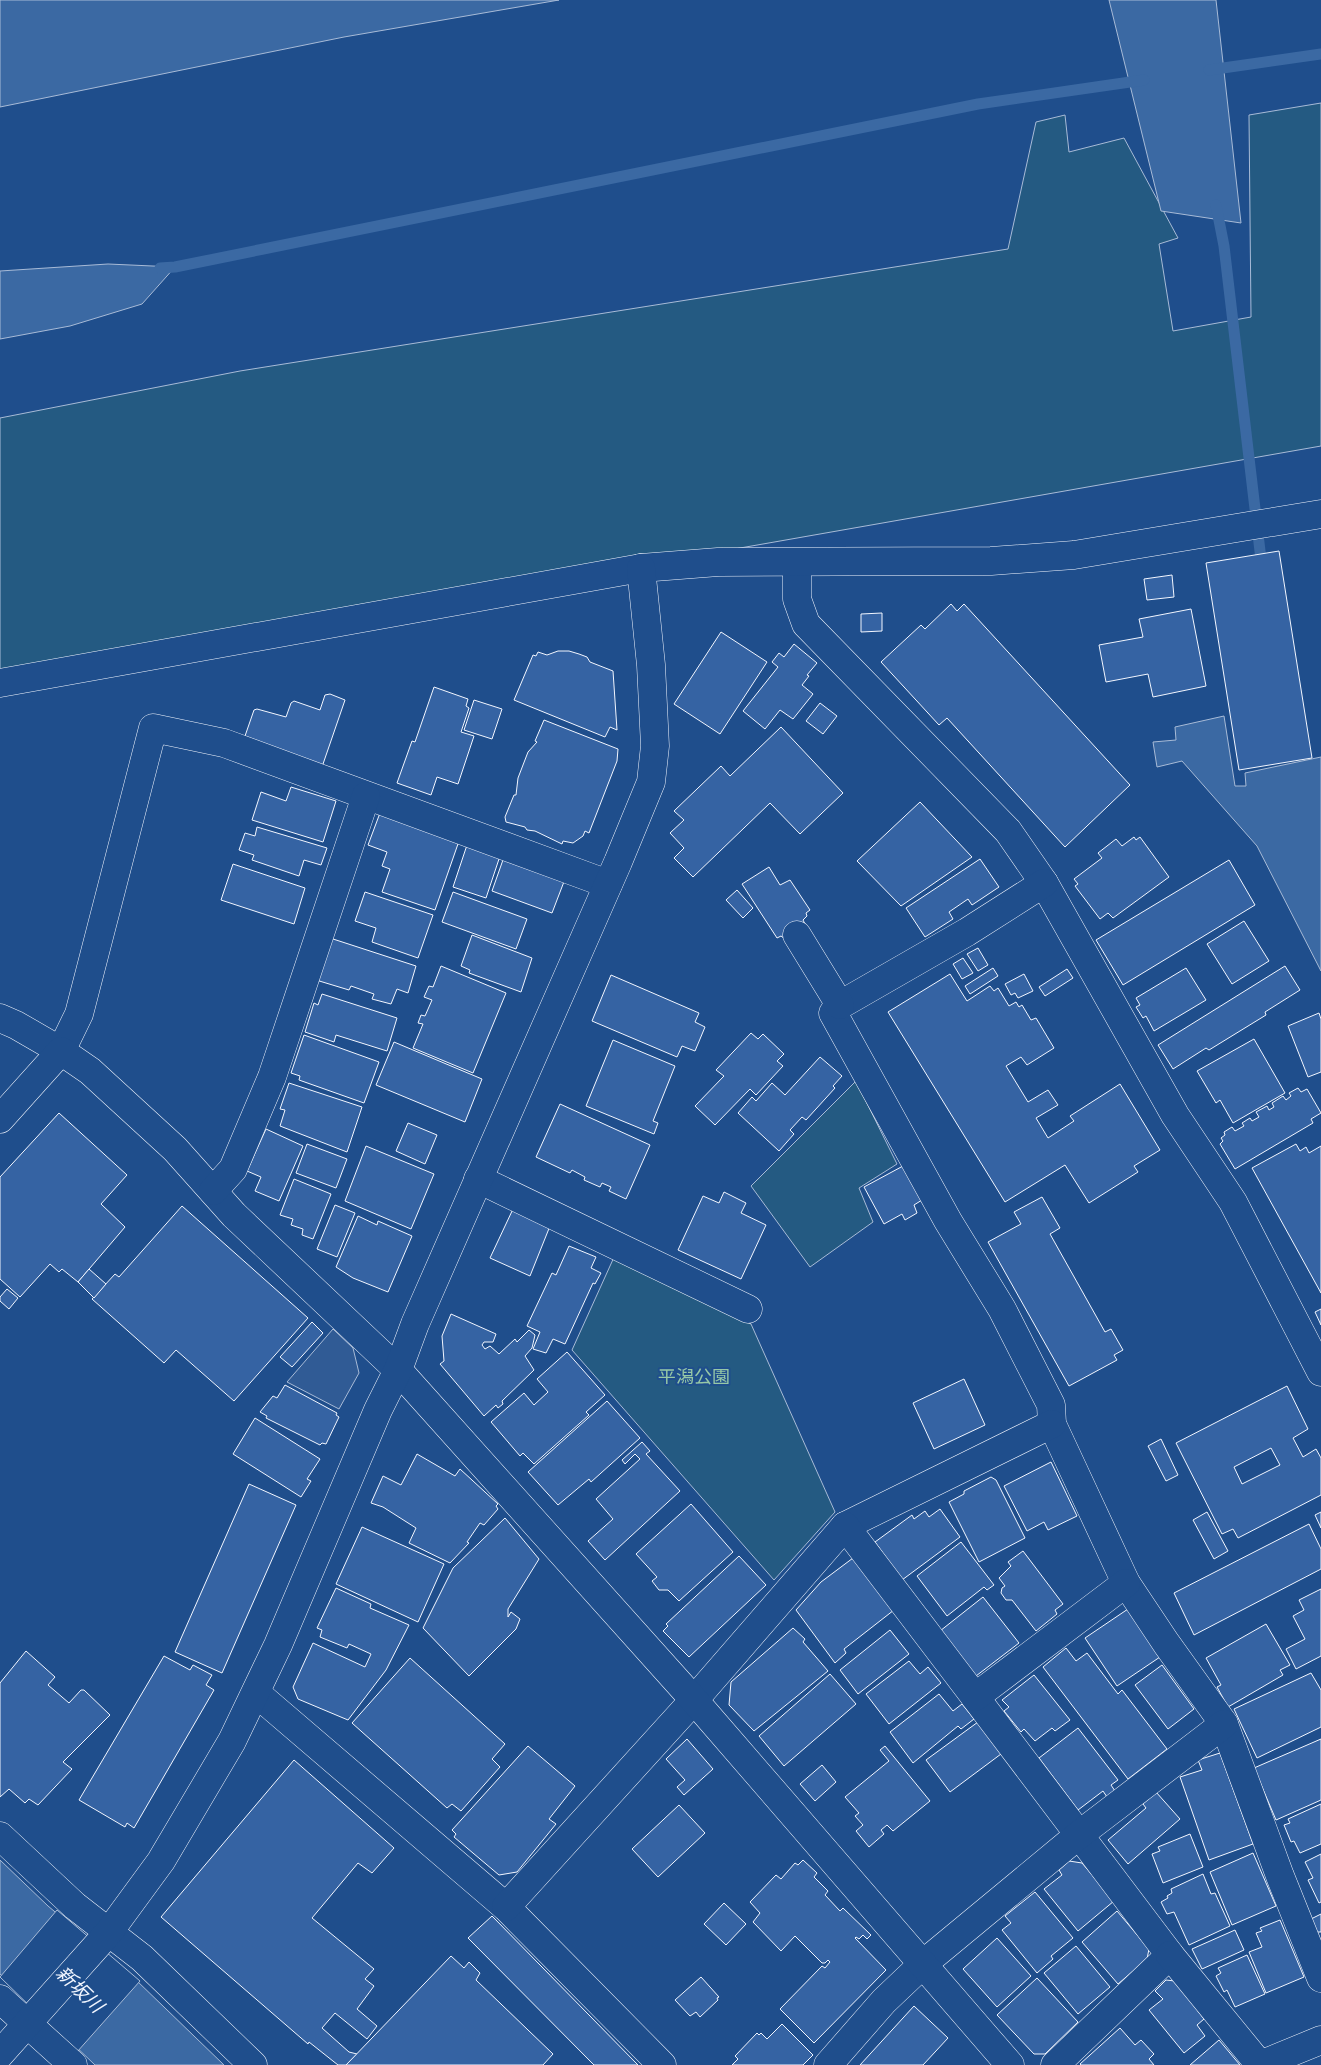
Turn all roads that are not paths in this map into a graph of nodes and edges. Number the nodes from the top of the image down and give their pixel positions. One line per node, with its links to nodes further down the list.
1 (1321, 514): 2 (street)
2 (797, 563): 3 (street); 6 (street)
3 (641, 568): 4 (street); 7 (street)
4 (0, 683)
5 (366, 796): 7 (street); 11 (street); 14 (street)
6 (1044, 883): 9 (street); 17 (street)
7 (608, 884): 13 (street)
8 (798, 935): 9 (street)
9 (840, 1005): 18 (street)
10 (0, 1018): 11 (street)
11 (61, 1051): 12 (street); 14 (street)
12 (0, 1119)
13 (478, 1180): 15 (street); 16 (street)
14 (213, 1192): 16 (street)
15 (748, 1310)
16 (398, 1370): 21 (street); 23 (street)
17 (1321, 1372)
18 (1052, 1424): 19 (street); 20 (street)
19 (845, 1526): 22 (street); 23 (street)
20 (1126, 1583): 22 (street); 24 (street)
21 (256, 1693): 27 (street); 28 (street)
22 (975, 1697): 25 (street)
23 (694, 1700): 27 (street); 30 (street)
24 (1224, 1724): 25 (street); 31 (street)
25 (1080, 1834): 29 (street); 30 (street)
26 (0, 1836): 28 (street)
27 (506, 1907): 38 (street)
28 (103, 1939): 33 (street); 37 (street)
29 (1170, 1955): 34 (street); 41 (street)
30 (923, 1964): 39 (street); 40 (street)
31 (1321, 1978)
32 (0, 1999): 33 (street)
33 (29, 2021): 35 (street); 36 (street)
34 (1321, 2040)
35 (0, 2054)
36 (73, 2065)
37 (253, 2065)
38 (662, 2065)
39 (828, 2065)
40 (1010, 2065)
41 (1056, 2065)

